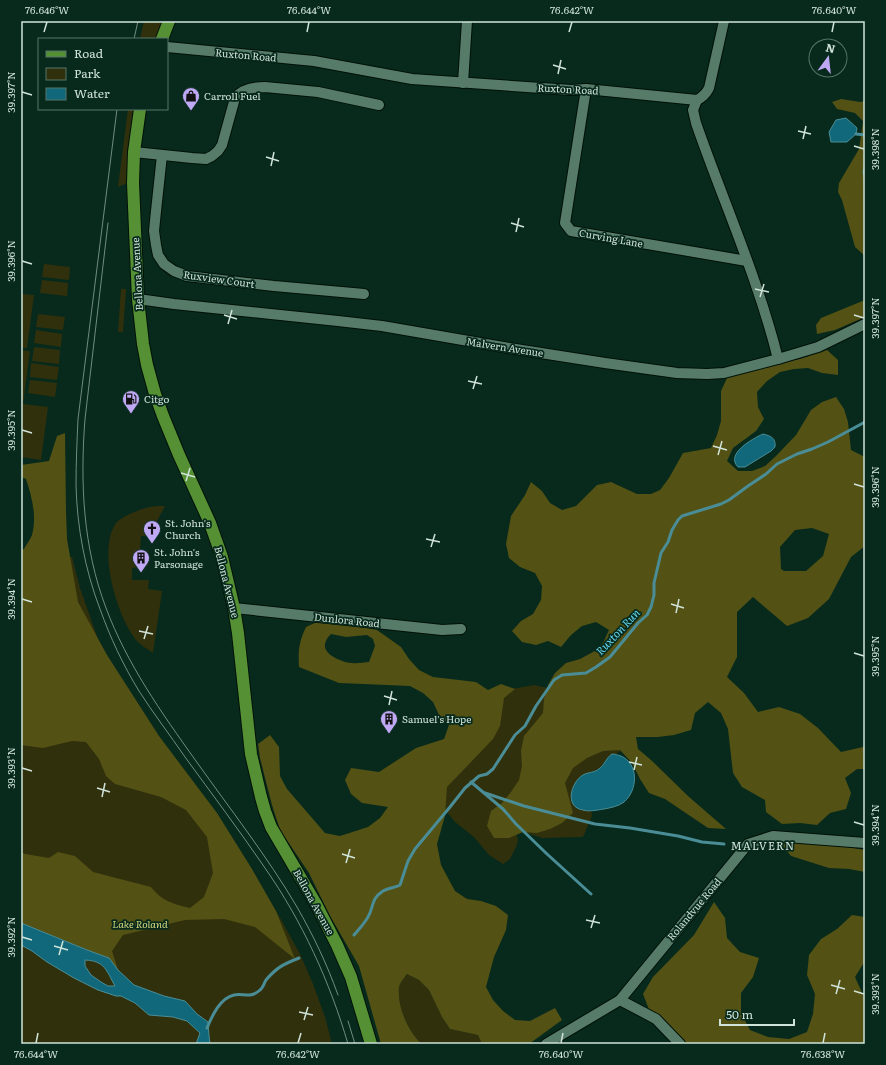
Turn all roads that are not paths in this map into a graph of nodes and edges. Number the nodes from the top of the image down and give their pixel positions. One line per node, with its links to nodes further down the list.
1 (169, 21): 4 (main road)
2 (467, 21): 6 (street)
3 (724, 21): 8 (street)
4 (162, 38)
5 (168, 48): 6 (street, Ruxton Road)
6 (463, 83): 7 (street, Ruxton Road)
7 (586, 89): 8 (street, Ruxton Road); 13 (street, Curving Lane)
8 (697, 100): 13 (street)
9 (379, 105): 12 (street)
10 (140, 110): 11 (main road, Bellona Avenue)
11 (134, 152): 12 (street); 15 (main road, Bellona Avenue)
12 (162, 155): 14 (street, Ruxview Court)
13 (747, 261): 17 (street)
14 (364, 294)
15 (138, 299): 17 (street, Malvern Avenue); 18 (main road, Bellona Avenue)
16 (865, 324): 17 (street, Malvern Avenue)
17 (778, 359)
18 (234, 608): 19 (street, Dunlora Road); 22 (main road, Bellona Avenue)
19 (461, 629)
20 (865, 843): 21 (street, Rolandvue Road)
21 (620, 1000): 23 (street, Rolandvue Road); 24 (street)
22 (371, 1044)
23 (546, 1044)
24 (680, 1044)

